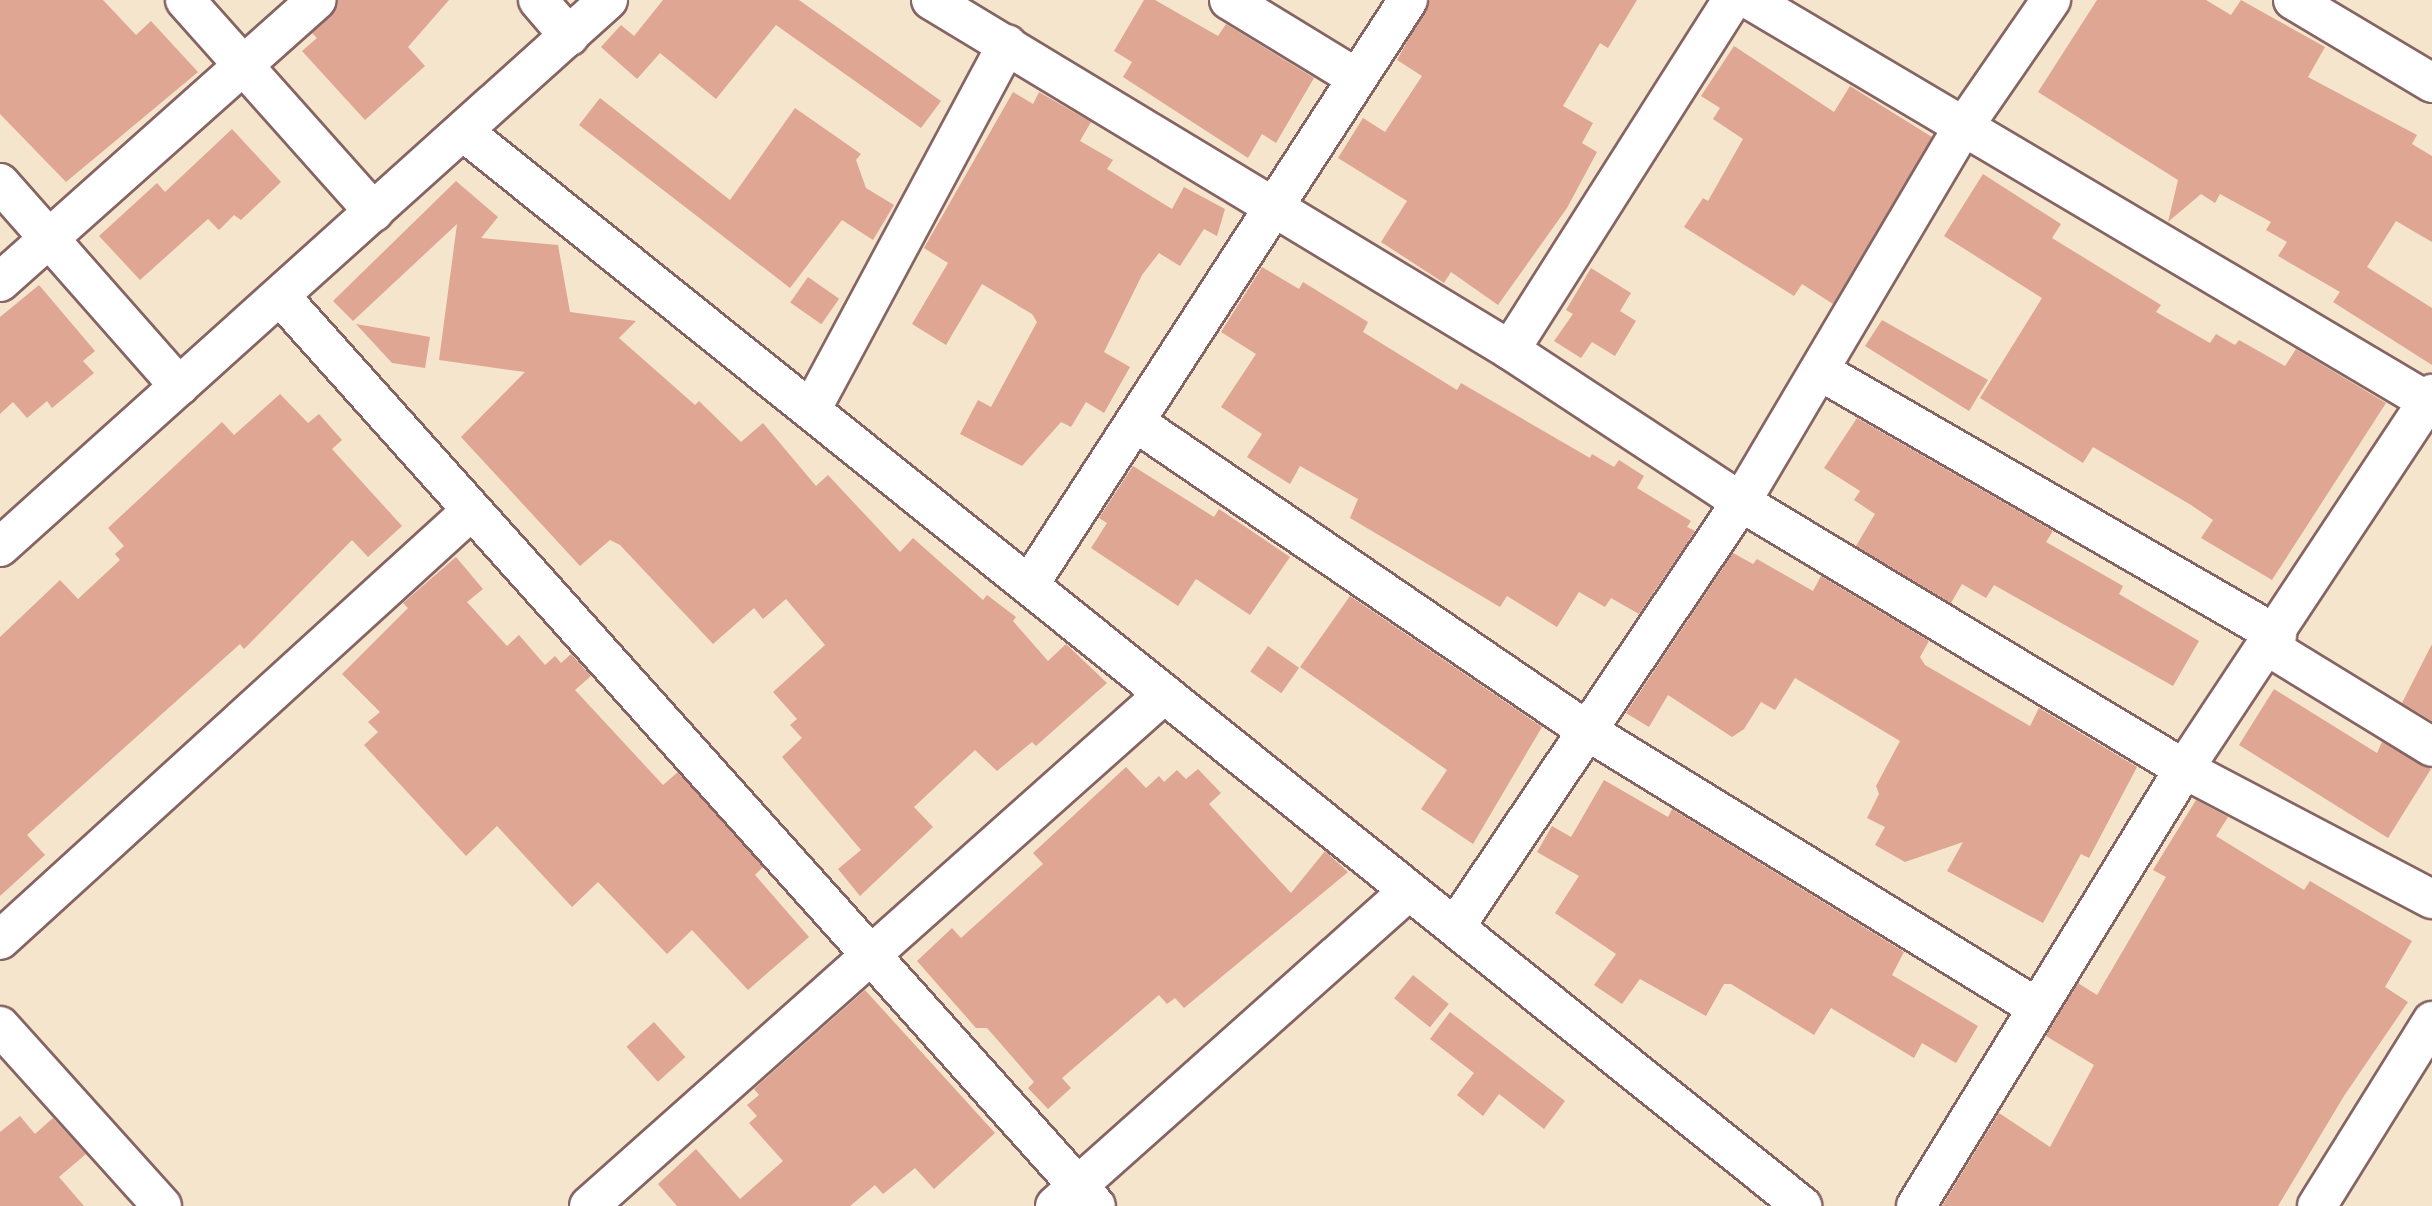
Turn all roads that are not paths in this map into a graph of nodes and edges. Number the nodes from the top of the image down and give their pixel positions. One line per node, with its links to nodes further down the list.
1 (185, 0): 14 (street)
2 (316, 0): 14 (street)
3 (538, 0): 12 (street)
4 (608, 0): 12 (street)
5 (931, 0): 13 (street)
6 (1229, 0): 15 (street)
7 (1408, 0): 15 (street)
8 (1732, 0): 25 (street)
9 (1750, 0): 17 (street)
10 (2051, 0): 17 (street)
11 (2293, 0): 16 (street)
12 (569, 36): 18 (street)
13 (1007, 44): 20 (street); 29 (street)
14 (243, 65): 21 (street); 22 (street)
15 (1355, 77): 20 (street)
16 (2432, 83)
17 (1962, 129): 26 (street); 28 (street)
18 (464, 132): 21 (street); 29 (street)
19 (0, 183): 22 (street)
20 (1275, 207): 25 (street); 30 (street)
21 (374, 212): 24 (street)
22 (49, 238): 23 (street); 27 (street)
23 (0, 282)
24 (280, 296): 27 (street); 32 (street)
25 (1510, 350): 31 (street)
26 (1820, 371): 31 (street); 35 (street)
27 (179, 386): 33 (street)
28 (2430, 400): 35 (street)
29 (811, 410): 34 (street)
30 (1138, 424): 34 (street); 37 (street)
31 (1741, 502): 37 (street); 39 (street)
32 (471, 511): 43 (street); 44 (street)
33 (0, 547)
34 (1029, 585): 36 (street)
35 (2273, 641): 38 (street); 39 (street)
36 (1164, 694): 40 (street); 44 (street)
37 (1589, 732): 42 (street); 45 (street)
38 (2432, 747)
39 (2184, 769): 41 (street); 45 (street)
40 (1409, 891): 42 (street); 48 (street)
41 (2432, 899)
42 (1455, 927): 51 (street)
43 (0, 940)
44 (872, 954): 48 (street); 50 (street)
45 (2036, 1007): 52 (street)
46 (2432, 1021): 53 (street)
47 (0, 1026): 49 (street)
48 (1076, 1199)
49 (162, 1206)
50 (589, 1206)
51 (1802, 1206)
52 (1916, 1206)
53 (2317, 1206)

